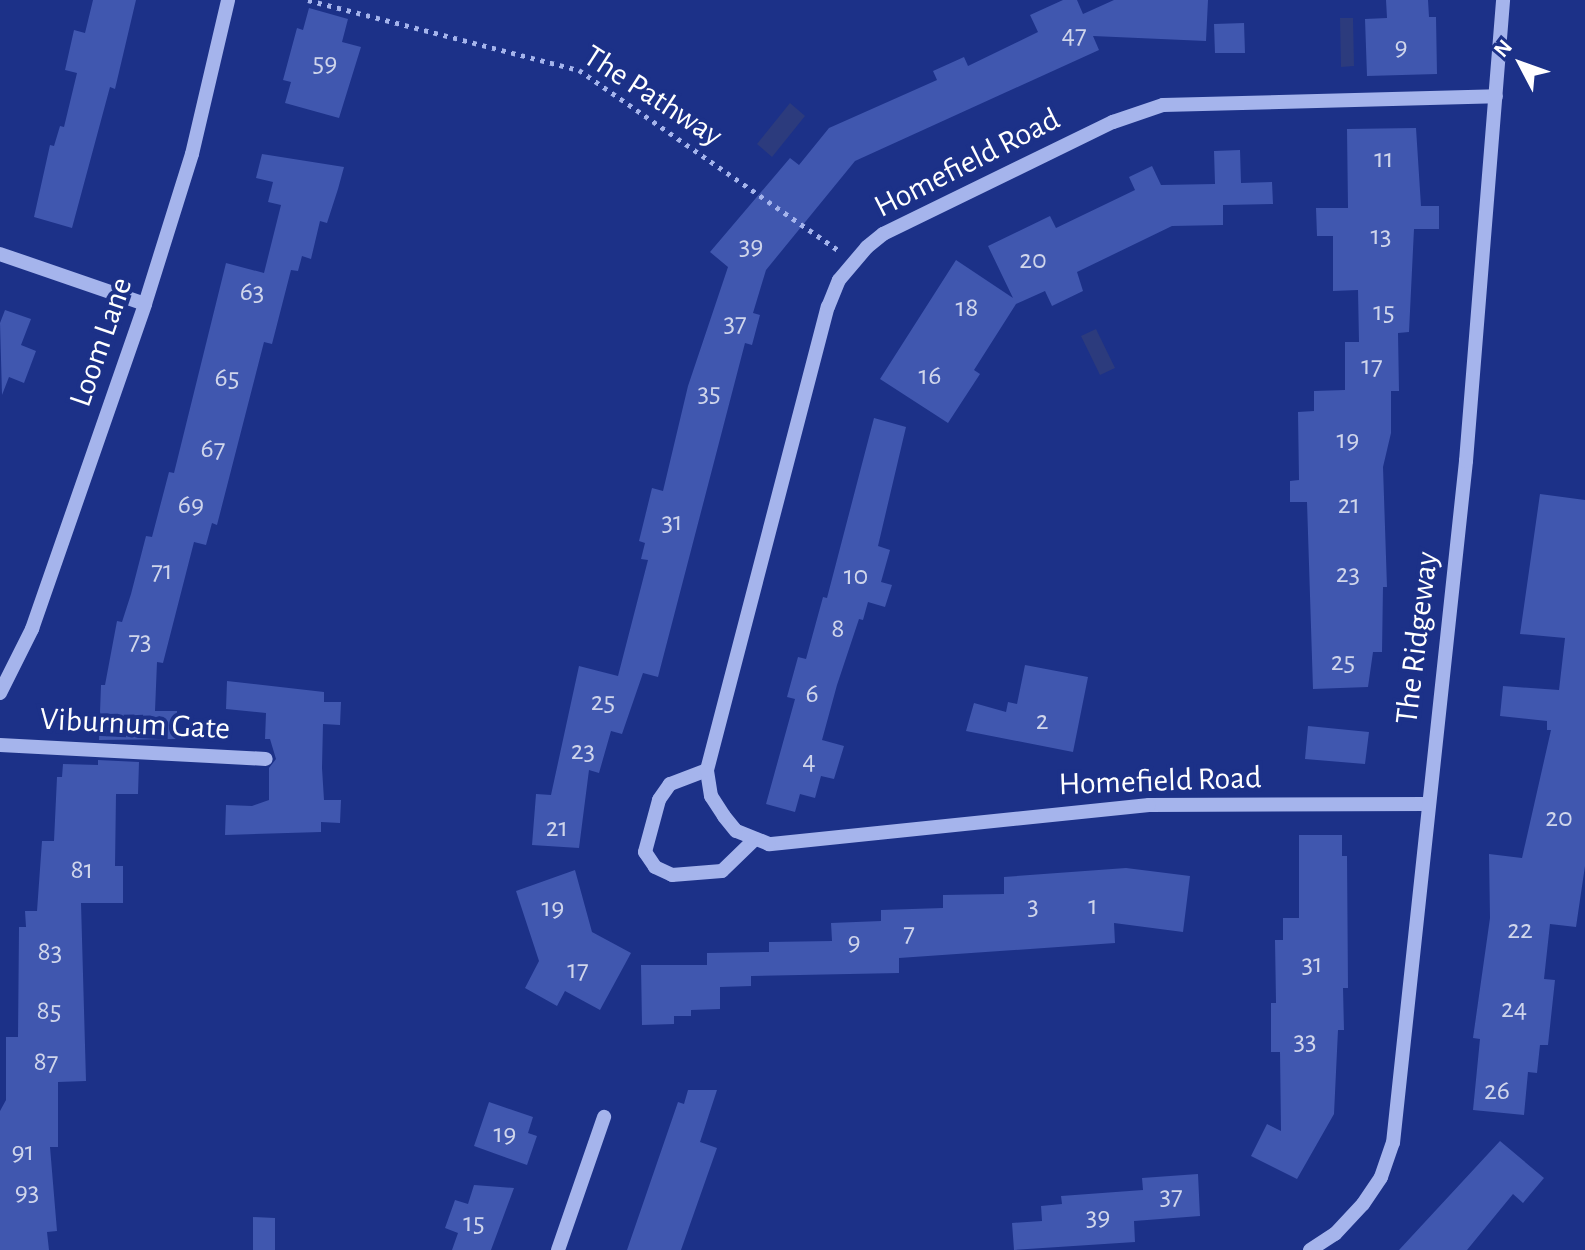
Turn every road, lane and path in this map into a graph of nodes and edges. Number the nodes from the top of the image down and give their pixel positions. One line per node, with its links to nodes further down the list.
1 (228, 0): 7 (street, Loom Lane)
2 (308, 0): 6 (path, The Pathway)
3 (1503, 0): 4 (street, The Ridgeway)
4 (1496, 96): 6 (street, Homefield Road); 13 (street, The Ridgeway)
5 (0, 254): 7 (street)
6 (853, 261): 12 (street, Homefield Road)
7 (145, 304): 8 (street, Loom Lane)
8 (6, 667): 9 (street, Loom Lane)
9 (0, 693)
10 (0, 745): 11 (street, Viburnum Gate)
11 (266, 759)
12 (707, 770): 14 (street); 14 (street)
13 (1426, 804): 14 (street, Homefield Road); 17 (street, The Ridgeway)
14 (755, 839)
15 (604, 1117): 16 (street)
16 (558, 1250)
17 (1310, 1250)

